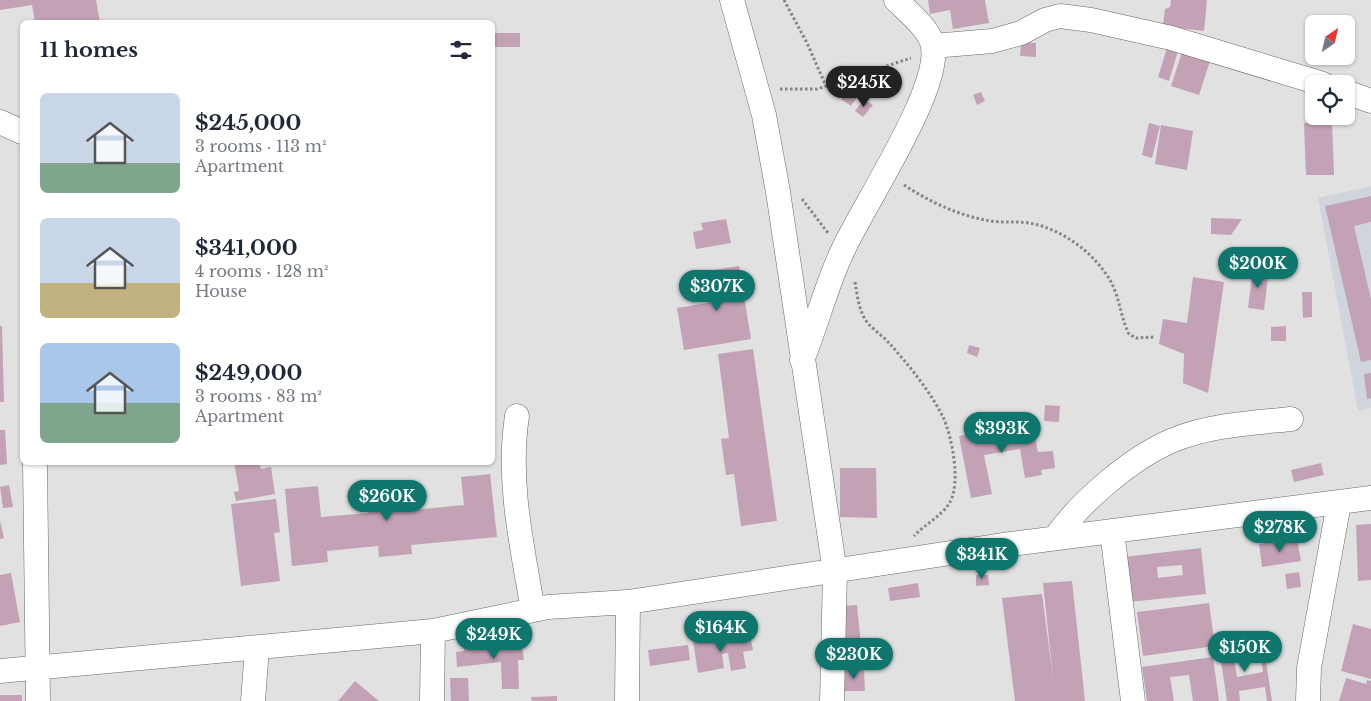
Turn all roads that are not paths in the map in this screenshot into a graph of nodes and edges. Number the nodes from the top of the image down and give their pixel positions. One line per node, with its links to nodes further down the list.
1 (732, 0): 9 (street)
2 (896, 0): 3 (street)
3 (933, 49): 4 (street); 9 (street)
4 (1305, 79)
5 (1355, 95): 6 (street)
6 (1371, 101)
7 (0, 122): 8 (street)
8 (20, 131)
9 (802, 360): 17 (street)
10 (518, 416): 19 (street)
11 (1291, 419): 16 (street)
12 (35, 465): 22 (street)
13 (1371, 498): 14 (street)
14 (1339, 503): 15 (street); 30 (street)
15 (1112, 531): 16 (street); 29 (street)
16 (1055, 538): 17 (street)
17 (835, 572): 18 (street); 28 (street)
18 (628, 602): 19 (street); 27 (street)
19 (534, 610): 20 (street)
20 (432, 631): 21 (street); 26 (street)
21 (257, 648): 22 (street); 25 (street)
22 (38, 667): 23 (street); 24 (street)
23 (0, 671)
24 (38, 701)
25 (253, 701)
26 (432, 701)
27 (627, 701)
28 (832, 701)
29 (1133, 701)
30 (1308, 701)

